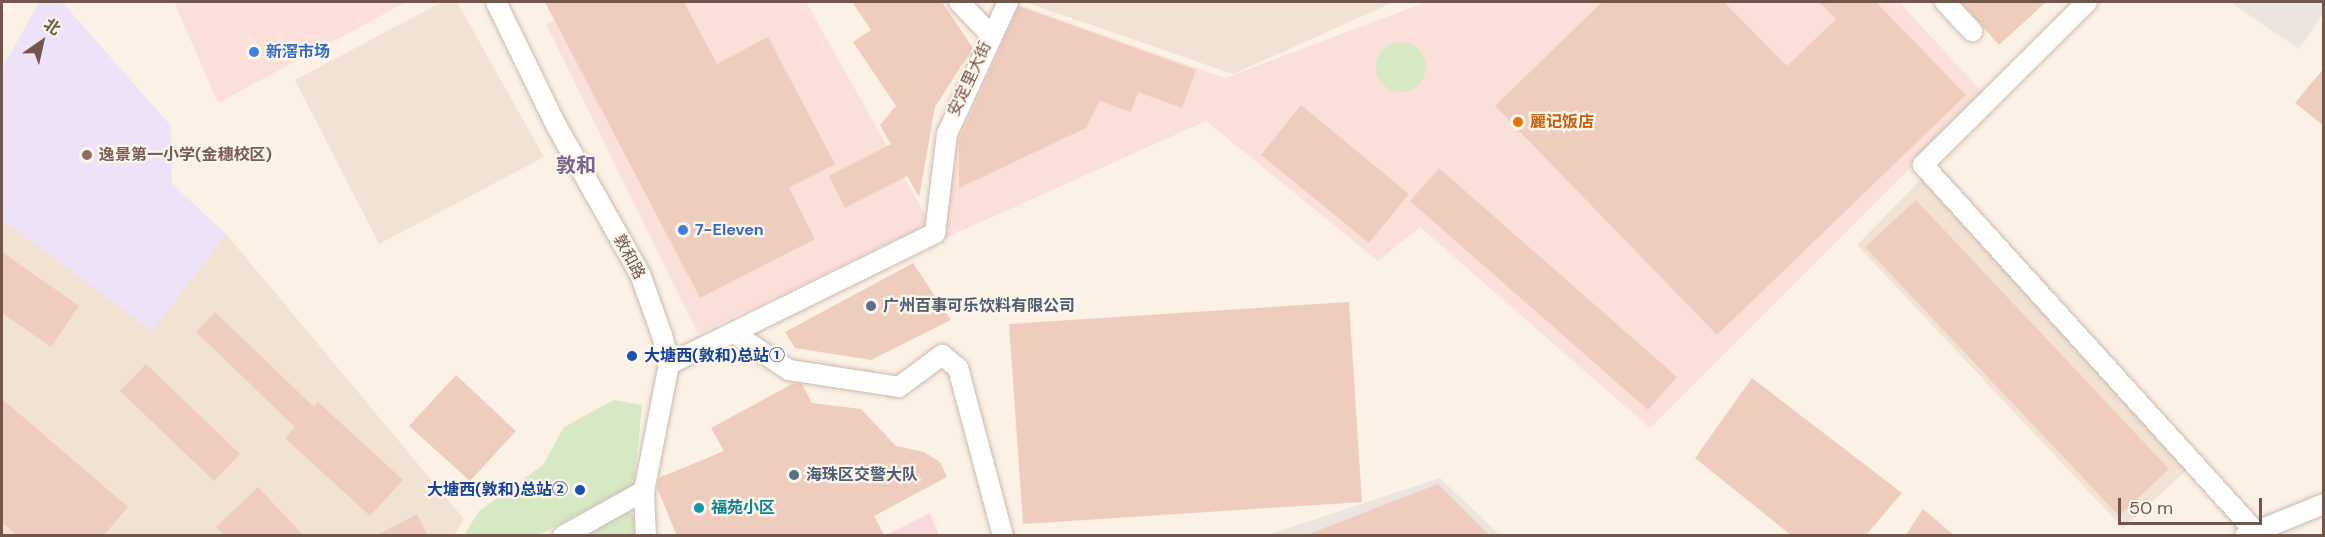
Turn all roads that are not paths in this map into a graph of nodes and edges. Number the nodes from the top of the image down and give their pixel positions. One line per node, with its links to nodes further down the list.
1 (495, 2): 9 (street, 敦和路)
2 (959, 2): 7 (street)
3 (1008, 2): 7 (street, 安定里大街)
4 (1945, 2): 6 (street)
5 (2086, 2): 12 (street)
6 (1972, 31)
7 (991, 35): 8 (street, 安定里大街)
8 (735, 334): 9 (street); 15 (street)
9 (669, 364): 10 (street, 敦和路)
10 (644, 491): 13 (street); 14 (street, 敦和路)
11 (2324, 504): 12 (street)
12 (2250, 533)
13 (563, 536)
14 (646, 536)
15 (1003, 536)

